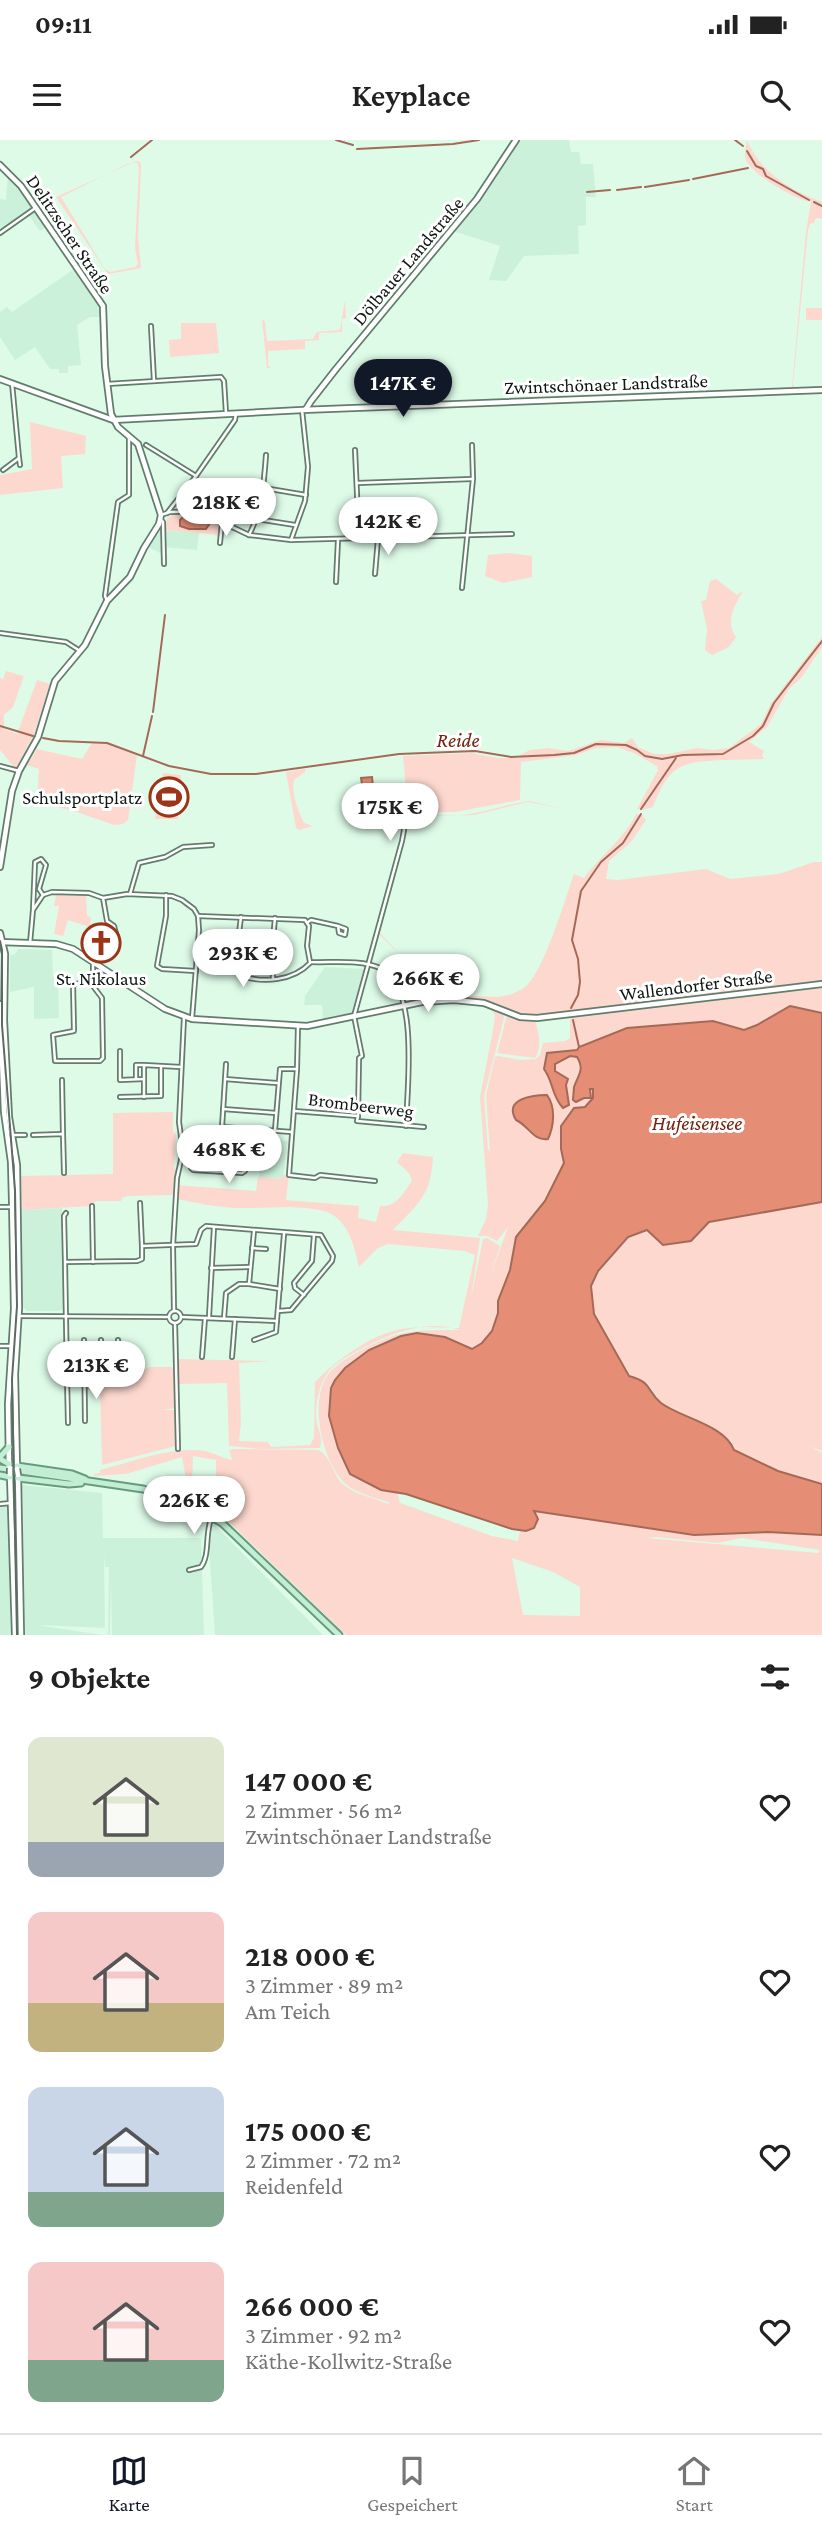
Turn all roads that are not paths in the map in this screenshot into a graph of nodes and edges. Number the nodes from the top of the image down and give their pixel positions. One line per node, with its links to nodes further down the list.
1 (516, 140): 11 (main road, Dölbauer Landstraße)
2 (0, 165): 3 (main road, Delitzscher Straße)
3 (36, 208): 4 (street); 9 (main road, Delitzscher Straße)
4 (0, 233)
5 (151, 326): 7 (street)
6 (0, 379): 8 (main road)
7 (154, 381): 9 (street); 12 (street)
8 (12, 382): 14 (main road); 20 (street)
9 (107, 384): 14 (main road, Delitzscher Straße)
10 (822, 390): 11 (main road, Zwintschönaer Landstraße)
11 (304, 410): 13 (main road, Zwintschönaer Landstraße); 27 (street)
12 (226, 413): 13 (main road, Zwintschönaer Landstraße); 14 (main road, Zwintschönaer Landstraße)
13 (236, 413): 23 (street)
14 (113, 420): 15 (main road)
15 (129, 436): 29 (main road); 45 (street)
16 (146, 444): 23 (street)
17 (472, 445): 24 (street)
18 (355, 450): 25 (street)
19 (266, 455): 26 (street)
20 (19, 458): 21 (street); 22 (street)
21 (20, 465)
22 (4, 470)
23 (197, 476): 28 (street)
24 (473, 479): 25 (street); 34 (street)
25 (356, 483): 36 (street)
26 (263, 488): 27 (street); 30 (street)
27 (306, 495): 32 (street)
28 (167, 513): 29 (street); 31 (street)
29 (161, 518): 41 (street); 45 (main road)
30 (257, 519): 32 (street); 35 (street)
31 (222, 520): 35 (street); 40 (street)
32 (296, 525): 38 (street)
33 (512, 534): 34 (street)
34 (466, 535): 37 (street); 44 (street)
35 (249, 536): 38 (street)
36 (359, 538): 37 (street); 39 (street)
37 (378, 538): 42 (street)
38 (291, 540): 39 (street)
39 (338, 540): 43 (street)
40 (220, 543)
41 (164, 565)
42 (375, 574)
43 (336, 582)
44 (462, 588)
45 (107, 601): 47 (main road)
46 (0, 633): 47 (street)
47 (80, 651): 49 (main road)
48 (0, 766): 49 (street)
49 (19, 771): 52 (main road)
50 (401, 817): 72 (street)
51 (212, 845): 55 (street)
52 (2, 855): 53 (main road); 54 (main road)
53 (0, 861)
54 (0, 867)
55 (130, 894): 57 (street); 58 (street)
56 (44, 895): 58 (street); 59 (street); 59 (street)
57 (166, 895): 60 (street); 73 (street)
58 (103, 898): 66 (street)
59 (33, 910): 69 (street)
60 (198, 916): 61 (street); 73 (street)
61 (241, 917): 62 (street); 74 (street)
62 (275, 918): 63 (street); 74 (street)
63 (308, 922): 64 (street); 71 (street)
64 (338, 926)
65 (0, 933): 67 (main road)
66 (117, 937)
67 (2, 942): 68 (main road); 77 (main road)
68 (19, 943): 69 (main road, Wallendorfer Straße); 77 (main road)
69 (30, 943): 70 (main road, Wallendorfer Straße)
70 (93, 961): 75 (street); 81 (main road, Wallendorfer Straße)
71 (310, 962): 72 (street); 74 (street)
72 (369, 965): 79 (street); 80 (street)
73 (196, 971): 82 (street)
74 (273, 978)
75 (93, 982): 75 (street)
76 (822, 984): 79 (main road, Wallendorfer Straße)
77 (5, 985): 110 (main road)
78 (0, 1004): 90 (main road)
79 (403, 1006): 80 (main road, Wallendorfer Straße); 102 (street)
80 (354, 1016): 83 (main road, Wallendorfer Straße); 101 (street)
81 (184, 1017): 82 (main road, Wallendorfer Straße); 88 (street)
82 (192, 1019): 83 (main road, Wallendorfer Straße)
83 (298, 1026): 89 (street)
84 (120, 1051): 91 (street)
85 (226, 1064): 93 (street)
86 (144, 1065): 87 (street); 91 (street); 92 (street)
87 (161, 1067): 88 (street); 97 (street)
88 (181, 1067): 113 (street)
89 (297, 1069): 95 (street); 99 (street)
90 (2, 1076): 106 (main road)
91 (136, 1079): 92 (street)
92 (144, 1079): 97 (street)
93 (225, 1079): 95 (street); 98 (street)
94 (62, 1080): 109 (street)
95 (279, 1083): 100 (street)
96 (120, 1097): 97 (street)
97 (144, 1097)
98 (223, 1110): 100 (street); 103 (street)
99 (294, 1111): 101 (street, Brombeerweg); 108 (street)
100 (277, 1113): 107 (street)
101 (358, 1116): 102 (street, Brombeerweg)
102 (406, 1126): 104 (street, Brombeerweg)
103 (222, 1127): 105 (street); 114 (street)
104 (424, 1127)
105 (241, 1128): 107 (street); 114 (street)
106 (3, 1129): 110 (main road)
107 (275, 1130): 108 (street)
108 (292, 1132): 116 (street)
109 (63, 1134): 112 (street); 115 (street)
110 (9, 1135): 111 (street); 120 (main road)
111 (25, 1135)
112 (33, 1135)
113 (183, 1146): 114 (street); 127 (street)
114 (193, 1147)
115 (64, 1173)
116 (375, 1181)
117 (140, 1203): 126 (street)
118 (92, 1206): 131 (street)
119 (0, 1207): 120 (street)
120 (15, 1207): 139 (main road)
121 (66, 1213): 130 (street)
122 (214, 1227): 123 (street); 127 (street); 132 (street)
123 (254, 1230): 124 (street); 128 (street)
124 (284, 1233): 125 (street); 135 (street)
125 (314, 1235): 136 (street); 136 (street)
126 (142, 1246): 127 (street); 131 (street)
127 (173, 1246): 137 (street)
128 (252, 1248): 129 (street); 133 (street)
129 (266, 1249)
130 (65, 1262): 131 (street); 140 (street)
131 (93, 1262)
132 (211, 1268): 133 (street); 143 (street)
133 (250, 1268): 134 (street)
134 (249, 1284): 135 (street); 144 (street)
135 (280, 1289): 138 (street)
136 (303, 1295): 138 (street)
137 (174, 1311): 141 (street); 142 (street)
138 (278, 1311): 146 (street)
139 (16, 1316): 140 (street); 153 (main road)
140 (65, 1316): 141 (street); 158 (street)
141 (169, 1317): 147 (street)
142 (181, 1317): 143 (street); 147 (street)
143 (207, 1317): 144 (street); 154 (street)
144 (224, 1318): 145 (street)
145 (235, 1318): 146 (street); 155 (street)
146 (277, 1321): 151 (street)
147 (175, 1323): 164 (street)
148 (84, 1340): 159 (street)
149 (101, 1340): 156 (street)
150 (118, 1340): 157 (street)
151 (254, 1340)
152 (0, 1346): 153 (street)
153 (15, 1346): 163 (main road); 168 (main road)
154 (202, 1357)
155 (232, 1357)
156 (102, 1377): 157 (street); 159 (street)
157 (118, 1377): 160 (street)
158 (67, 1378): 159 (street); 162 (street)
159 (85, 1378): 161 (street)
160 (125, 1378)
161 (85, 1421)
162 (68, 1423)
163 (9, 1447): 165 (main road); 167 (main road)
164 (178, 1449)
165 (0, 1458): 167 (main road)
166 (0, 1468): 170 (main road)
167 (10, 1470): 168 (main road); 168 (main road); 169 (main road); 171 (main road)
168 (18, 1472): 170 (main road); 170 (main road); 176 (main road)
169 (0, 1475)
170 (91, 1482): 173 (main road)
171 (11, 1503): 172 (street); 175 (main road)
172 (0, 1504)
173 (213, 1516): 174 (street); 177 (main road)
174 (189, 1570)
175 (15, 1635)
176 (21, 1635)
177 (339, 1635)

